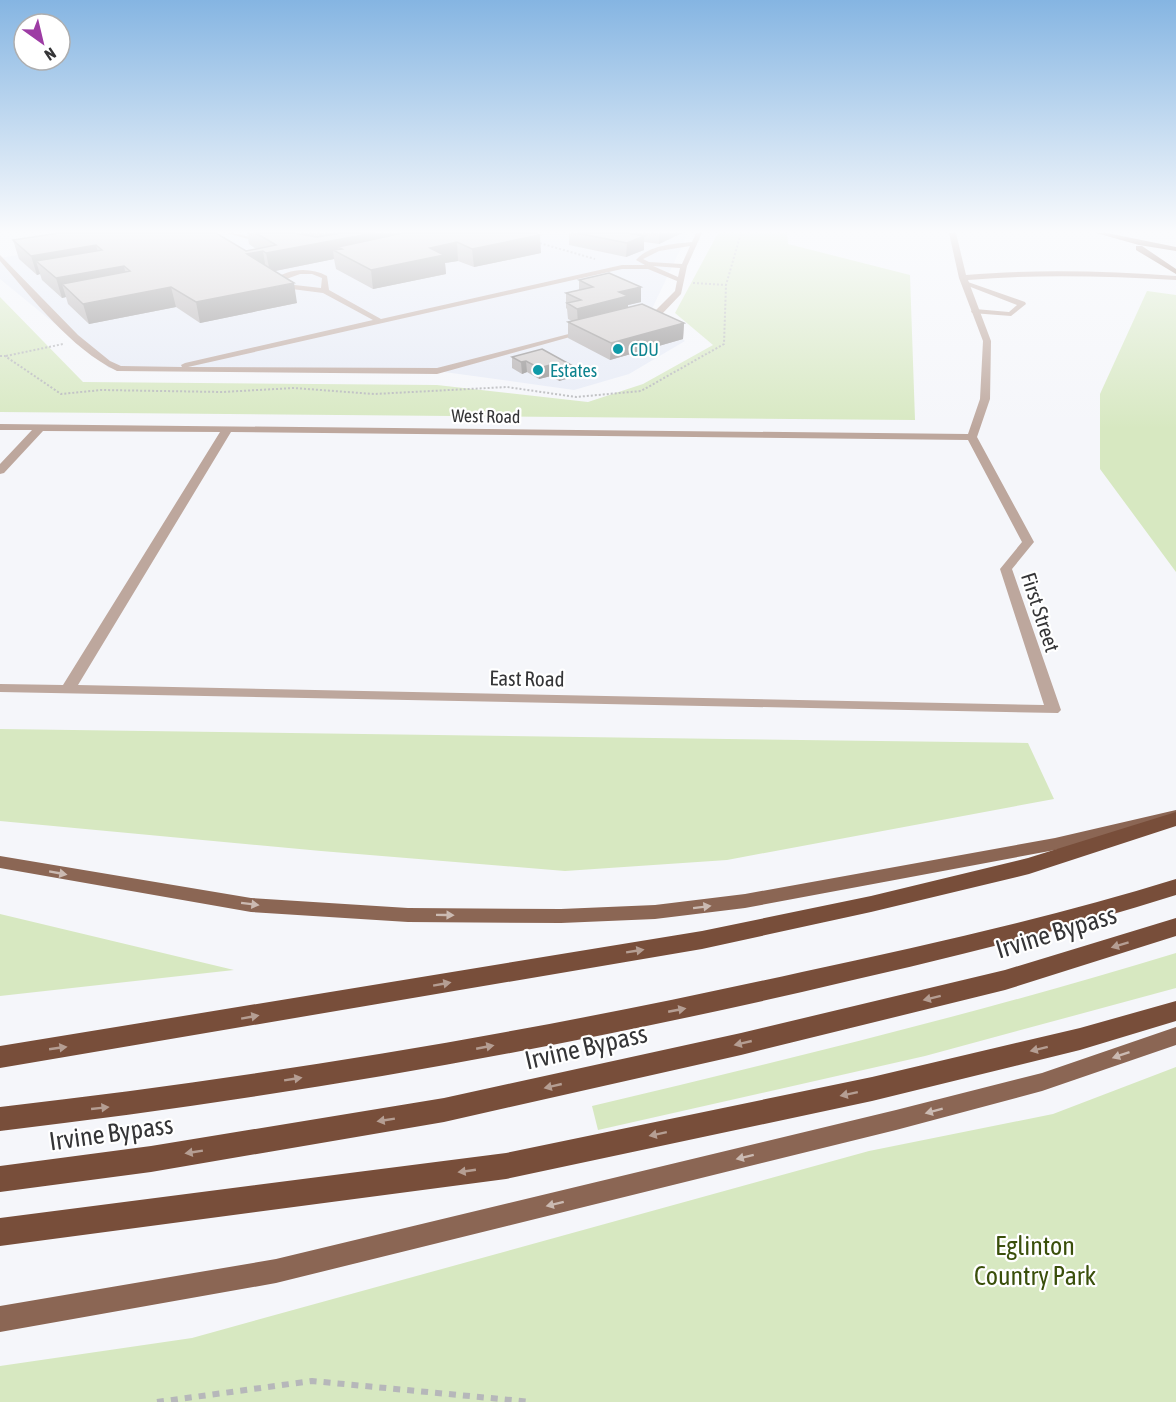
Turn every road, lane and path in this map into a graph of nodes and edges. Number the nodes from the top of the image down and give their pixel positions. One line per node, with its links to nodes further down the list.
1 (40, 298): 11 (lane)
2 (339, 298): 9 (lane)
3 (477, 298): 9 (lane)
4 (673, 298): 8 (lane)
5 (970, 298): 7 (street)
6 (1008, 298): 7 (lane)
7 (975, 311): 19 (street)
8 (636, 319)
9 (378, 320): 13 (lane)
10 (591, 330): 15 (lane)
11 (81, 341): 12 (path); 14 (lane)
12 (6, 356)
13 (214, 358): 14 (lane); 15 (lane)
14 (162, 370): 15 (lane)
15 (205, 370)
16 (0, 427): 17 (street, West Road)
17 (40, 428): 18 (street, West Road); 20 (street)
18 (227, 430): 19 (street, West Road); 22 (street)
19 (972, 437): 23 (street, First Street)
20 (0, 471)
21 (0, 688): 22 (street, East Road)
22 (68, 689): 23 (street, East Road)
23 (1053, 710)
24 (1176, 818): 25 (main road, one-way to 24); 30 (highway, one-way to 24)
25 (0, 862)
26 (1176, 887): 31 (highway, Irvine Bypass, one-way to 26)
27 (1176, 927): 32 (highway, Irvine Bypass, one-way to 32)
28 (1176, 1011): 33 (highway, one-way to 33)
29 (1176, 1035): 34 (main road, one-way to 34)
30 (0, 1057)
31 (0, 1119)
32 (0, 1179)
33 (0, 1232)
34 (0, 1319)
35 (210, 1398): 36 (path); 37 (path)
36 (157, 1402)
37 (532, 1402)

